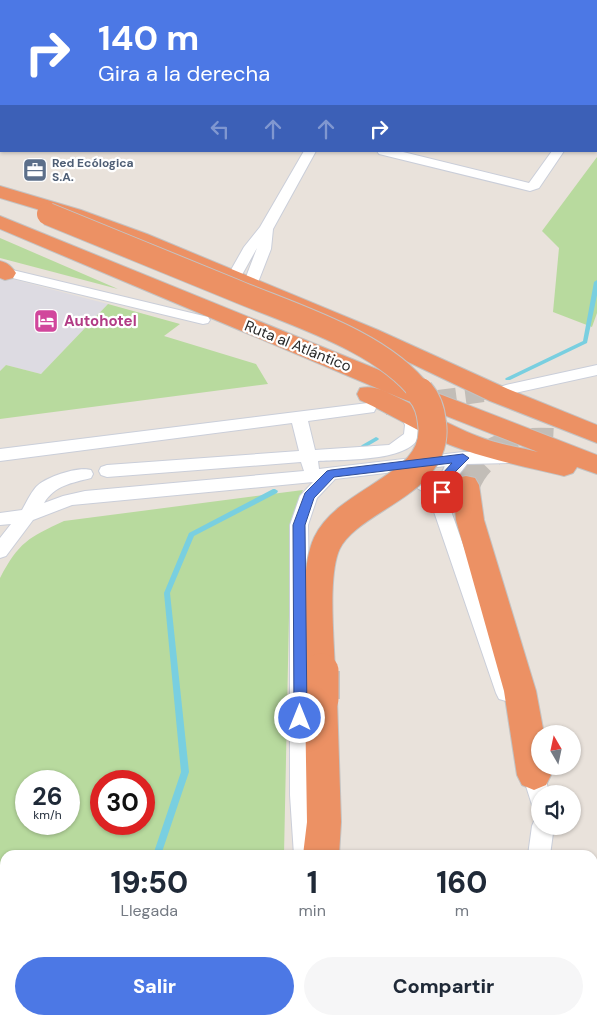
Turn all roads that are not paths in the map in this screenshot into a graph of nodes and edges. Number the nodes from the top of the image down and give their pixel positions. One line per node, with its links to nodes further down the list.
1 (309, 152): 12 (street)
2 (387, 152): 5 (street)
3 (440, 152): 5 (street)
4 (557, 152): 5 (street)
5 (436, 165)
6 (0, 192): 7 (highway)
7 (26, 199): 12 (highway); 41 (highway, bridge)
8 (0, 207): 20 (highway, Ruta al Atlántico)
9 (0, 222): 10 (highway, Ruta al Atlántico)
10 (28, 233): 13 (highway); 26 (highway, Ruta al Atlántico)
11 (2, 270): 13 (street)
12 (242, 281): 19 (highway)
13 (203, 320): 17 (highway)
14 (597, 370): 15 (street)
15 (506, 390)
16 (368, 408): 18 (street)
17 (407, 412): 24 (street); 25 (highway)
18 (299, 417): 23 (street); 24 (street)
19 (597, 435)
20 (597, 439)
21 (562, 442): 22 (highway)
22 (597, 451)
23 (0, 454)
24 (309, 456): 29 (street); 31 (street)
25 (520, 457): 28 (street); 30 (highway)
26 (597, 465)
27 (388, 467): 28 (street); 31 (street); 33 (street)
28 (465, 471): 33 (street); 38 (highway)
29 (107, 472)
30 (597, 473)
31 (322, 475): 32 (street); 40 (street)
32 (85, 497): 34 (street); 34 (street)
33 (444, 511): 37 (street)
34 (27, 516): 35 (street); 36 (street)
35 (0, 520)
36 (0, 552)
37 (536, 785)
38 (537, 785)
39 (542, 835): 42 (street)
40 (305, 850)
41 (321, 850)
42 (540, 850)

